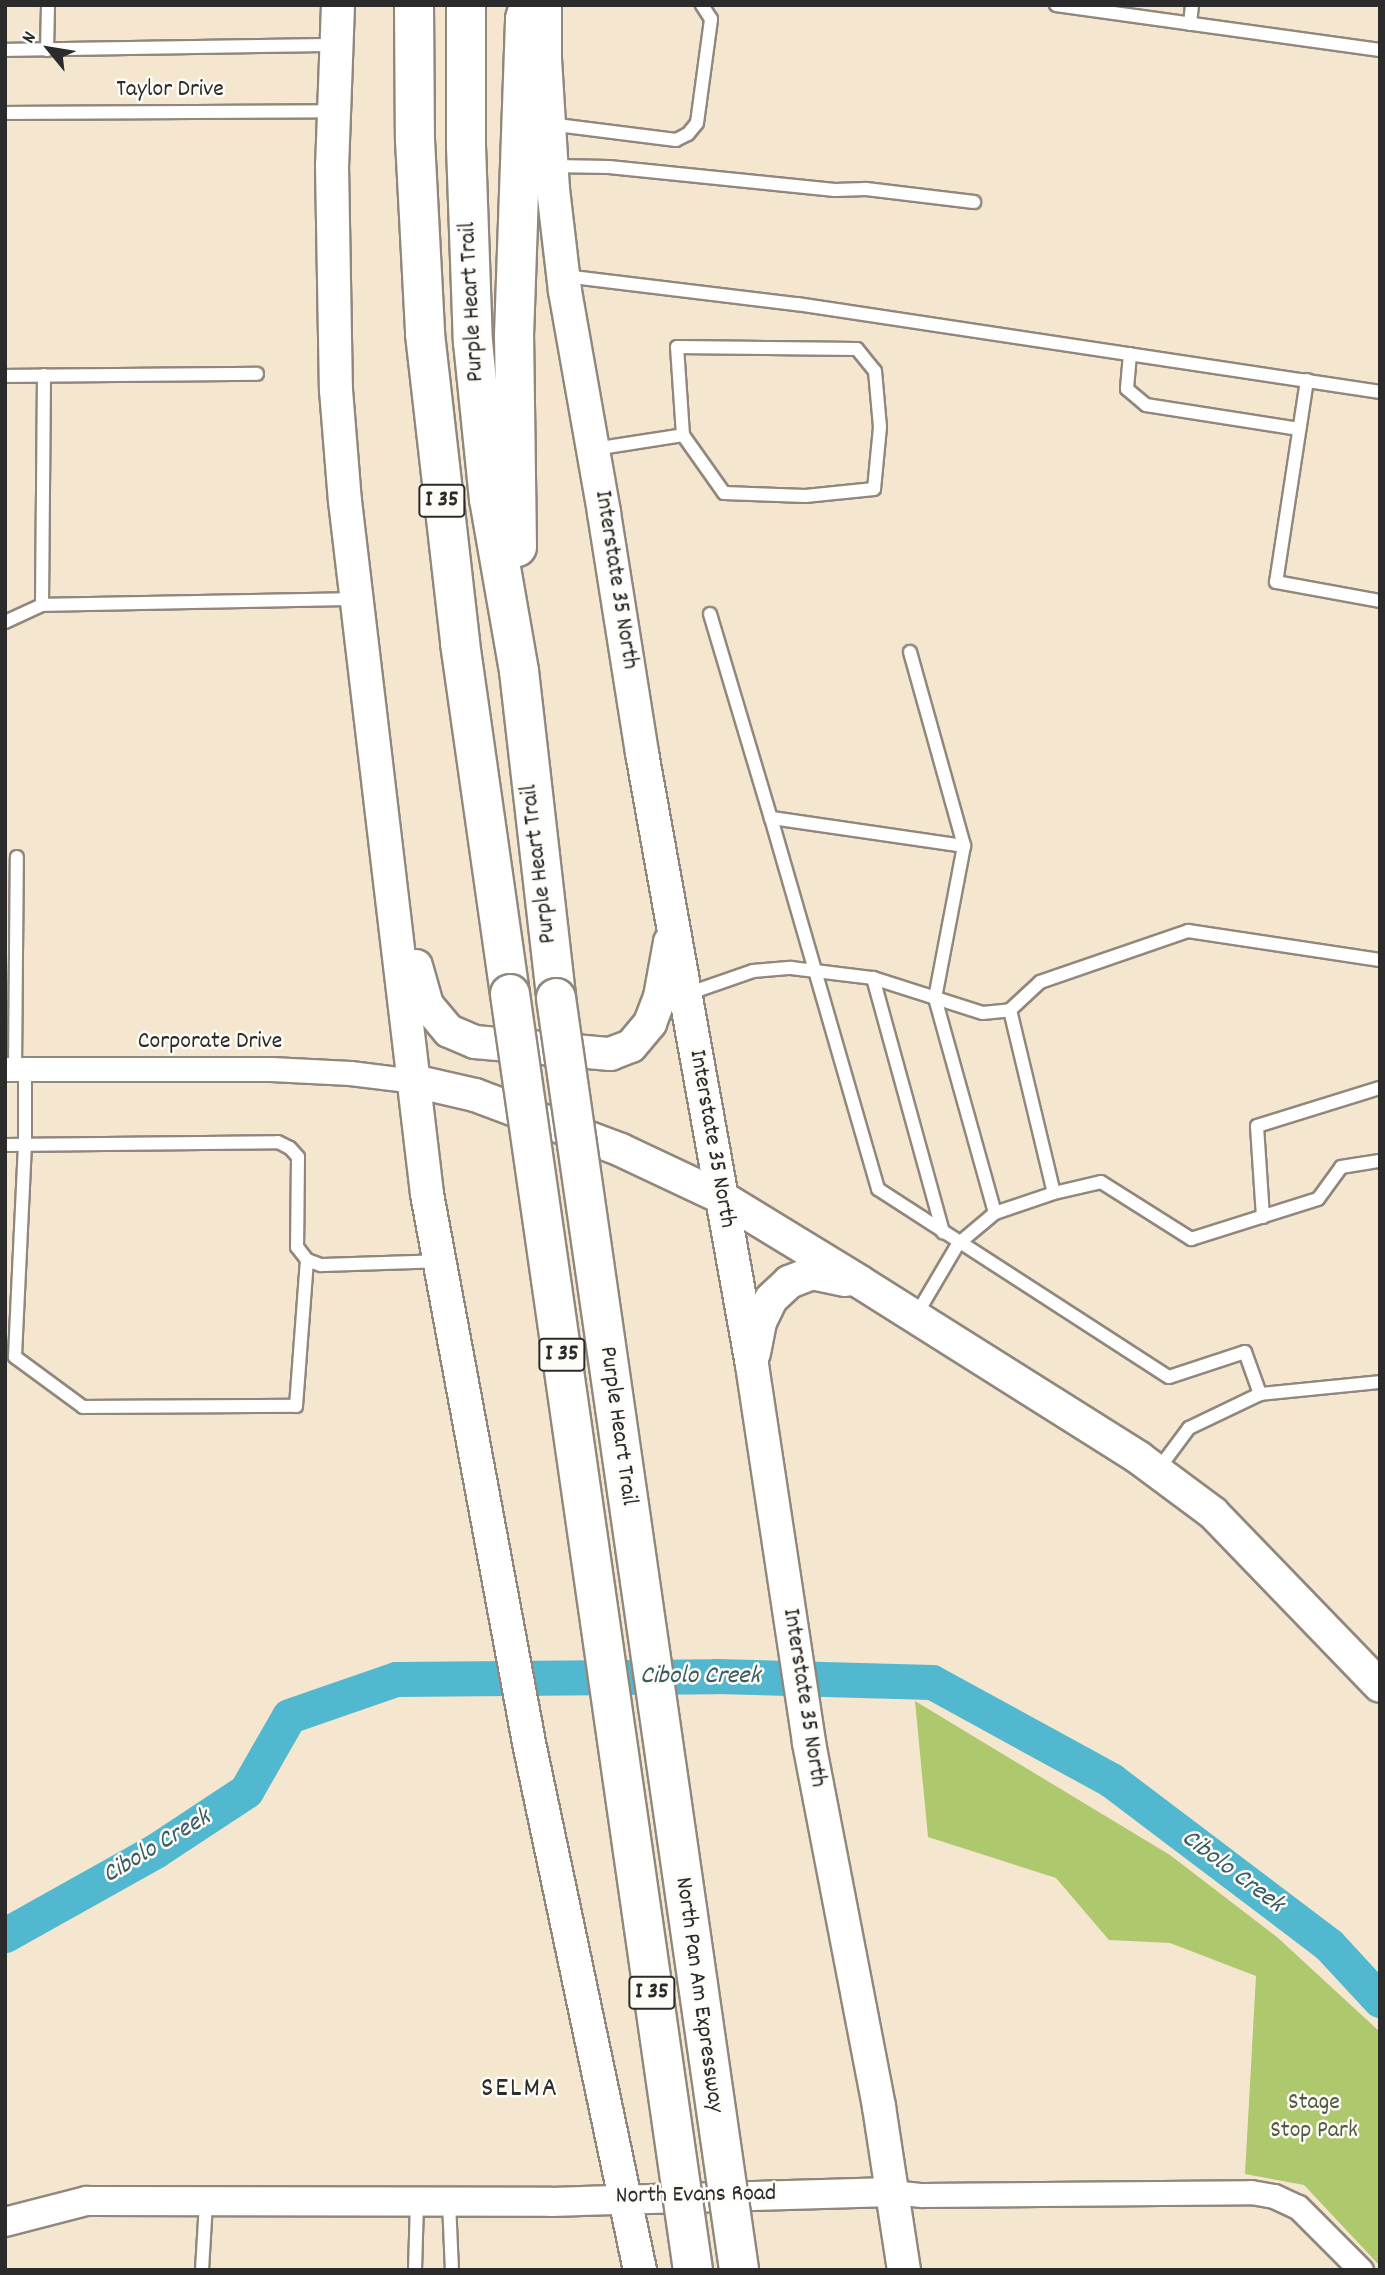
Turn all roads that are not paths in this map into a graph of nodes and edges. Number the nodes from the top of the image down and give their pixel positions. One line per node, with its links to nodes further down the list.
1 (48, 5): 13 (lane)
2 (338, 5): 11 (main road)
3 (414, 5): 69 (highway, Purple Heart Trail / I 35, bridge)
4 (466, 5): 36 (highway, Purple Heart Trail / I 35)
5 (529, 5): 36 (highway)
6 (545, 5): 17 (main road, Interstate 35 North)
7 (702, 5): 17 (lane)
8 (1056, 5): 10 (lane)
9 (1192, 5): 10 (lane)
10 (1190, 24): 14 (lane)
11 (337, 45): 13 (lane); 15 (main road)
12 (5, 50): 13 (lane)
13 (47, 50)
14 (1380, 50)
15 (334, 111): 16 (lane, Taylor Drive); 30 (main road)
16 (5, 113)
17 (549, 124): 18 (main road, Interstate 35 North)
18 (552, 166): 19 (lane); 20 (main road, Interstate 35 North)
19 (974, 202)
20 (563, 276): 21 (lane); 29 (main road, Interstate 35 North)
21 (1130, 354): 25 (lane); 27 (lane)
22 (257, 374): 23 (lane)
23 (44, 375): 24 (lane); 32 (lane)
24 (5, 376)
25 (1307, 380): 26 (lane); 27 (lane)
26 (1380, 392)
27 (1299, 429): 31 (lane)
28 (683, 435): 28 (lane); 29 (lane)
29 (593, 450): 41 (main road, Interstate 35 North)
30 (358, 599): 32 (lane); 40 (main road)
31 (1380, 601)
32 (42, 605): 34 (lane)
33 (710, 614): 37 (lane)
34 (5, 622)
35 (910, 652): 38 (lane)
36 (519, 671): 70 (highway, Purple Heart Trail / I 35, bridge)
37 (771, 818): 38 (lane); 43 (lane)
38 (964, 846): 46 (lane)
39 (18, 857): 48 (lane)
40 (391, 880): 41 (main road); 49 (main road)
41 (674, 920): 45 (main road, Interstate 35 North)
42 (1380, 960): 47 (lane)
43 (814, 971): 44 (lane); 45 (lane); 58 (lane)
44 (873, 978): 46 (lane); 58 (lane)
45 (687, 994): 55 (main road, Interstate 35 North)
46 (936, 998): 47 (lane); 56 (lane)
47 (1010, 1010): 54 (lane)
48 (15, 1069): 49 (street, Corporate Drive); 52 (lane)
49 (414, 1081): 55 (main road); 61 (main road)
50 (1380, 1088): 57 (lane)
51 (5, 1144): 52 (lane)
52 (25, 1144): 60 (lane); 60 (lane)
53 (1380, 1161): 57 (lane)
54 (1054, 1193): 56 (lane); 57 (lane)
55 (721, 1197): 62 (main road); 64 (main road, Interstate 35 North)
56 (995, 1213): 59 (lane)
57 (1263, 1217)
58 (943, 1233): 59 (lane)
59 (958, 1244): 63 (lane); 66 (lane)
60 (307, 1261): 61 (lane)
61 (439, 1261): 72 (main road)
62 (859, 1282): 63 (main road); 64 (main road)
63 (915, 1317): 67 (main road)
64 (751, 1365): 71 (main road, Interstate 35 North)
65 (1380, 1382): 66 (lane)
66 (1260, 1394): 67 (lane)
67 (1156, 1471): 68 (main road)
68 (1380, 1686)
69 (614, 1716): 81 (highway, North Pan Am Expressway / I 35, bridge)
70 (659, 1720): 82 (highway, North Pan Am Expressway / I 35, bridge)
71 (891, 2192): 72 (street, North Evans Road); 83 (main road, Interstate 35 North); 84 (street, North Evans Road)
72 (626, 2197): 74 (street, North Evans Road); 80 (main road)
73 (206, 2202): 75 (street, North Evans Road); 76 (street, North Evans Road); 77 (lane)
74 (449, 2202): 75 (street, North Evans Road); 79 (lane)
75 (417, 2203): 78 (lane)
76 (5, 2222)
77 (202, 2270)
78 (415, 2270)
79 (452, 2270)
80 (640, 2270)
81 (693, 2270)
82 (739, 2270)
83 (904, 2270)
84 (1361, 2270)

